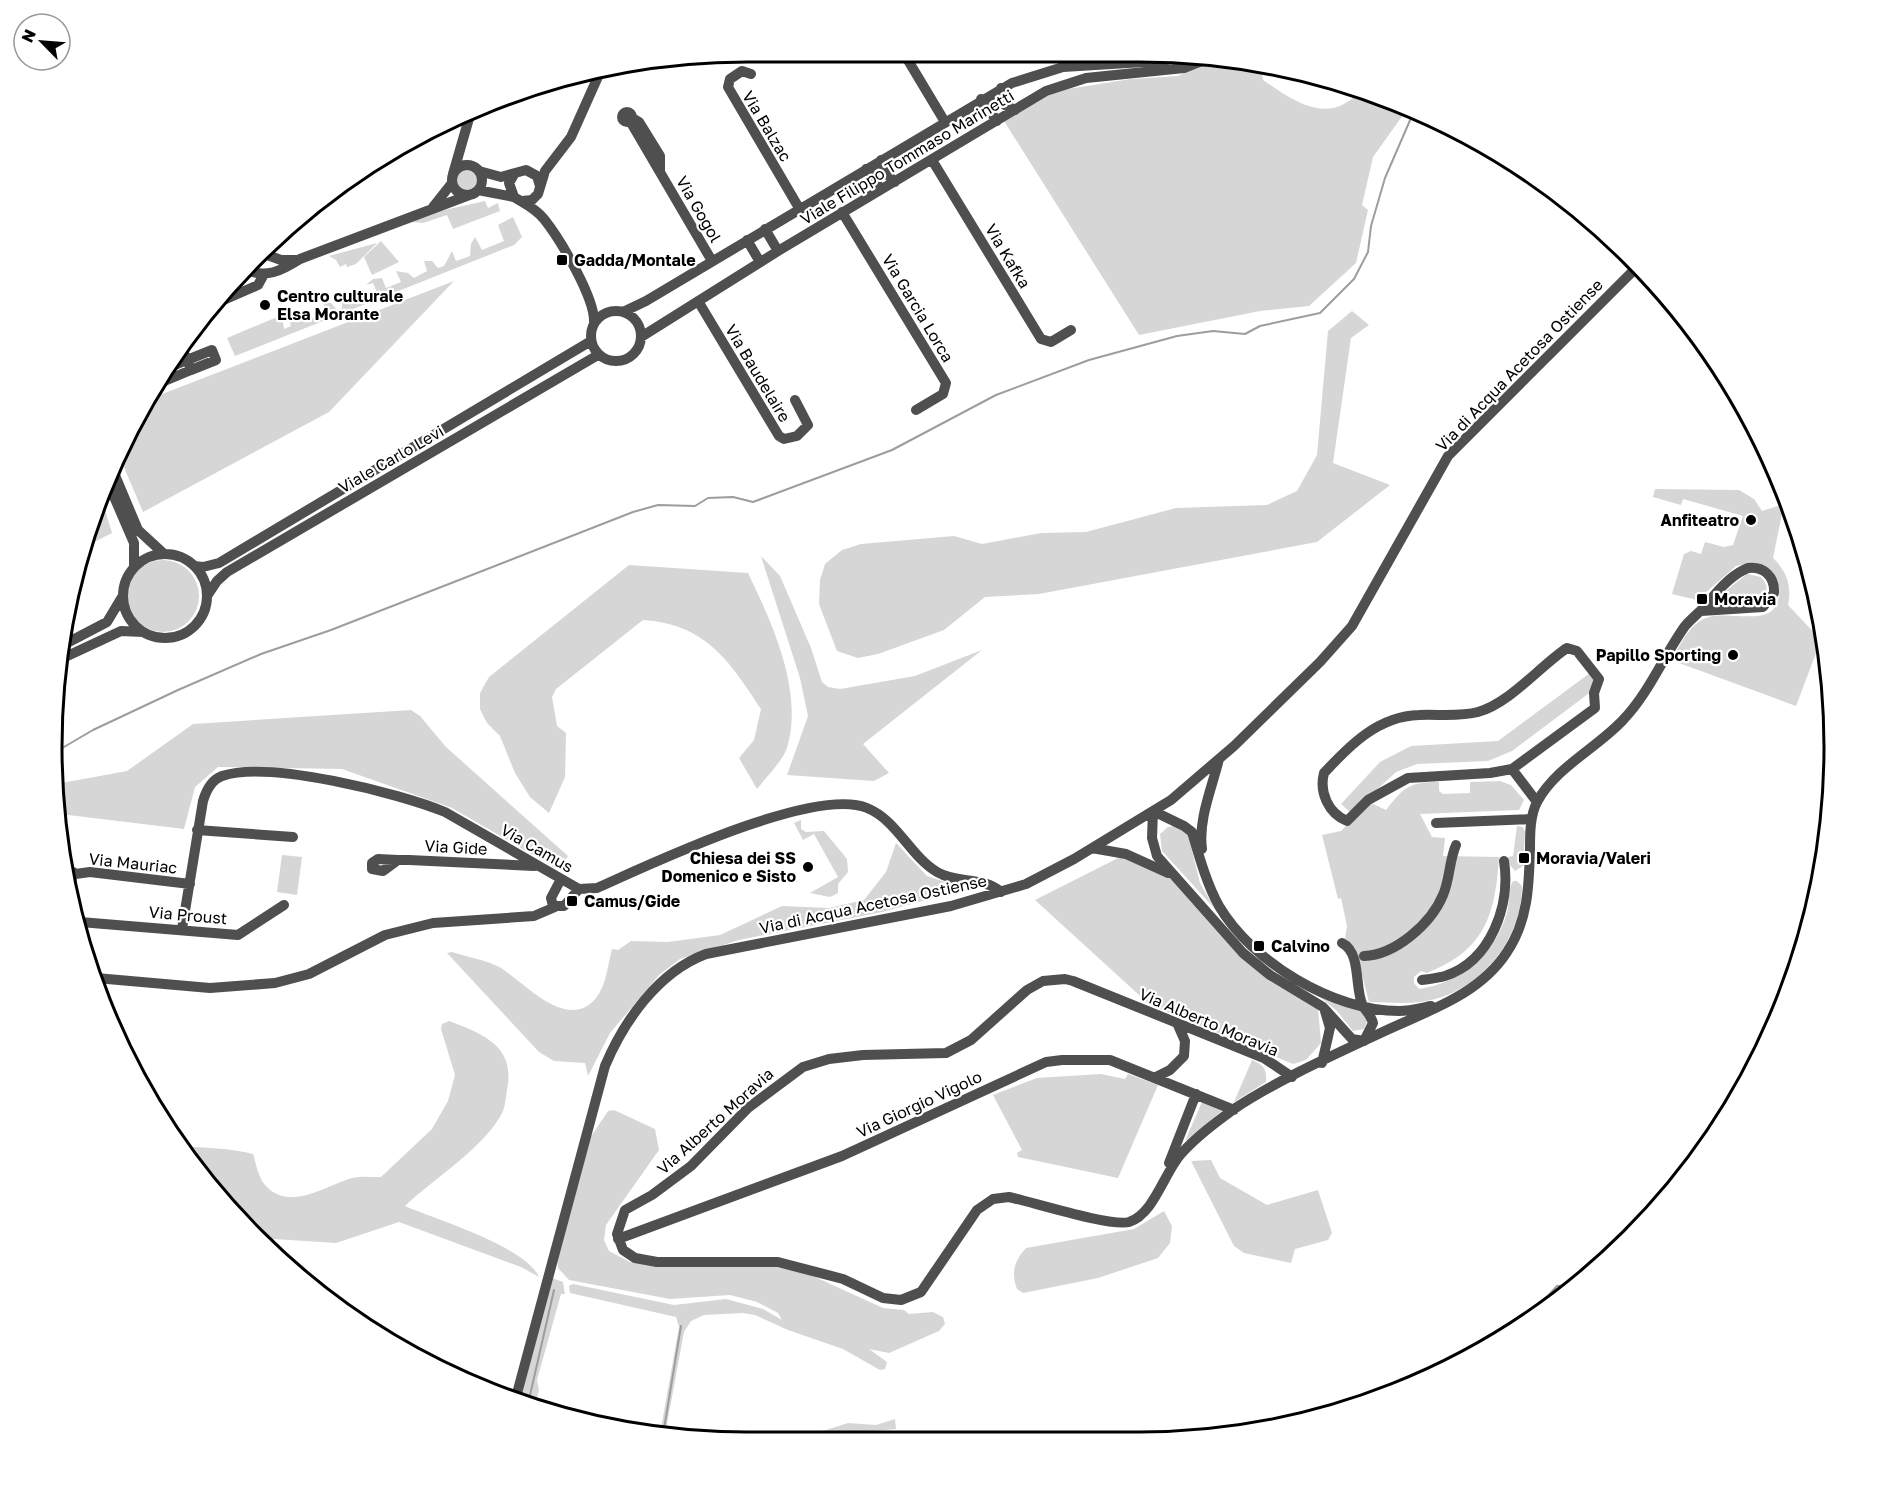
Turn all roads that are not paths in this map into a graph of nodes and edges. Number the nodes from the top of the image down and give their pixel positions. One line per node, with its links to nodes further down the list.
1 (909, 62): 12 (street)
2 (1153, 62): 6 (street, Viale Filippo Tommaso Marinetti)
3 (1193, 64): 8 (street, Viale Filippo Tommaso Marinetti)
4 (751, 74): 28 (street, Via Balzac)
5 (598, 78): 14 (street)
6 (1001, 88): 7 (street, Viale Filippo Tommaso Marinetti); 8 (street)
7 (981, 99): 11 (street); 12 (street, Viale Filippo Tommaso Marinetti)
8 (1015, 110): 11 (street, Viale Filippo Tommaso Marinetti)
9 (468, 121): 13 (street)
10 (630, 121): 36 (street, Via Gogol)
11 (997, 121): 16 (street, Viale Filippo Tommaso Marinetti)
12 (945, 122): 15 (street, Viale Filippo Tommaso Marinetti)
13 (464, 135): 17 (street); 21 (street)
14 (553, 158): 19 (street); 23 (street)
15 (881, 160): 18 (street, Viale Filippo Tommaso Marinetti); 22 (street)
16 (932, 160): 22 (street, Viale Filippo Tommaso Marinetti); 47 (street, Via Kafka)
17 (478, 169): 20 (street); 21 (street); 25 (street)
18 (866, 169): 24 (street); 28 (street, Viale Filippo Tommaso Marinetti)
19 (529, 171): 20 (street); 23 (street)
20 (515, 173): 26 (street)
21 (453, 178): 25 (street); 27 (street)
22 (895, 182): 24 (street, Viale Filippo Tommaso Marinetti)
23 (539, 190): 26 (street); 30 (street)
24 (880, 190): 29 (street, Viale Filippo Tommaso Marinetti)
25 (475, 192): 26 (street); 27 (street)
26 (518, 199): 30 (street)
27 (432, 208): 35 (street)
28 (799, 208): 31 (street, Viale Filippo Tommaso Marinetti)
29 (842, 212): 33 (street, Viale Filippo Tommaso Marinetti); 56 (street, Via Garcia Lorca)
30 (545, 220): 42 (street)
31 (765, 229): 32 (street, Viale Filippo Tommaso Marinetti); 33 (street)
32 (747, 240): 36 (street, Viale Filippo Tommaso Marinetti); 37 (street)
33 (778, 251): 37 (street, Viale Filippo Tommaso Marinetti)
34 (269, 256): 35 (street)
35 (300, 259): 40 (street)
36 (712, 261): 45 (street, Viale Filippo Tommaso Marinetti)
37 (760, 262): 43 (street, Viale Filippo Tommaso Marinetti)
38 (253, 271): 40 (street)
39 (1632, 272): 68 (street, Via di Acqua Acetosa Ostiense)
40 (264, 274): 41 (street)
41 (230, 297)
42 (590, 297): 44 (street); 46 (street)
43 (698, 301): 48 (street, Viale Filippo Tommaso Marinetti); 55 (street, Via Baudelaire)
44 (611, 311): 45 (street); 46 (street)
45 (623, 312): 48 (street)
46 (594, 322): 49 (street)
47 (1071, 330)
48 (641, 337): 51 (street)
49 (591, 341): 51 (street); 60 (street, Viale Carlo Levi)
50 (185, 355): 52 (street)
51 (598, 355): 63 (street, Viale Carlo Levi)
52 (189, 365): 53 (street); 54 (street)
53 (177, 367)
54 (171, 376)
55 (795, 400)
56 (916, 410)
57 (117, 479): 59 (street)
58 (111, 492): 61 (street)
59 (163, 553): 60 (street); 61 (street)
60 (194, 566): 63 (street)
61 (134, 567): 62 (street)
62 (122, 597): 65 (street); 66 (street)
63 (207, 597): 65 (street)
64 (1701, 611): 64 (street, Via Alberto Moravia); 70 (street, Via Alberto Moravia)
65 (143, 632): 67 (street)
66 (70, 641)
67 (67, 656)
68 (1220, 759): 71 (street, Via di Acqua Acetosa Ostiense); 81 (street)
69 (1512, 769): 69 (street); 70 (street)
70 (1537, 802): 72 (street, Via Alberto Moravia)
71 (1153, 812): 77 (street, Via di Acqua Acetosa Ostiense); 81 (street); 83 (street)
72 (1531, 819): 73 (street); 85 (street, Via Alberto Moravia)
73 (1436, 823)
74 (197, 830): 75 (street); 80 (street, Via Camus); 87 (street, Via Camus)
75 (293, 837)
76 (1456, 845): 95 (street)
77 (1092, 848): 83 (street); 89 (street, Via di Acqua Acetosa Ostiense)
78 (404, 860): 80 (street, Via Gide)
79 (1504, 861): 84 (street)
80 (537, 866): 86 (street, Via Camus)
81 (1205, 869): 99 (street)
82 (74, 873): 87 (street, Via Mauriac)
83 (1172, 875): 100 (street)
84 (1506, 877): 85 (street); 97 (street)
85 (1529, 878): 98 (street, Via Alberto Moravia)
86 (561, 879): 88 (street, Via Camus); 91 (street)
87 (190, 884): 93 (street, Via Camus)
88 (579, 889): 89 (street, Via Camus); 91 (street)
89 (1001, 892): 110 (street, Via di Acqua Acetosa Ostiense)
90 (284, 905): 93 (street, Via Proust)
91 (555, 907): 96 (street)
92 (85, 922): 93 (street, Via Proust)
93 (182, 929)
94 (1342, 943): 99 (street)
95 (1364, 956)
96 (102, 979)
97 (1422, 980)
98 (1445, 1003): 99 (street); 102 (street, Via Alberto Moravia)
99 (1363, 1006): 102 (street)
100 (1323, 1007): 102 (street); 103 (street)
101 (1177, 1023): 104 (street); 105 (street, Via Alberto Moravia); 109 (street, Via Alberto Moravia)
102 (1364, 1041): 103 (street, Via Alberto Moravia)
103 (1322, 1063): 105 (street, Via Alberto Moravia)
104 (1155, 1077): 106 (street, Via Giorgio Vigolo); 109 (street, Via Giorgio Vigolo)
105 (1292, 1077): 107 (street, Via Alberto Moravia)
106 (1196, 1094): 107 (street, Via Giorgio Vigolo); 108 (street)
107 (1234, 1110): 108 (street, Via Alberto Moravia)
108 (1162, 1180): 109 (street, Via Alberto Moravia)
109 (618, 1239)
110 (517, 1392)

